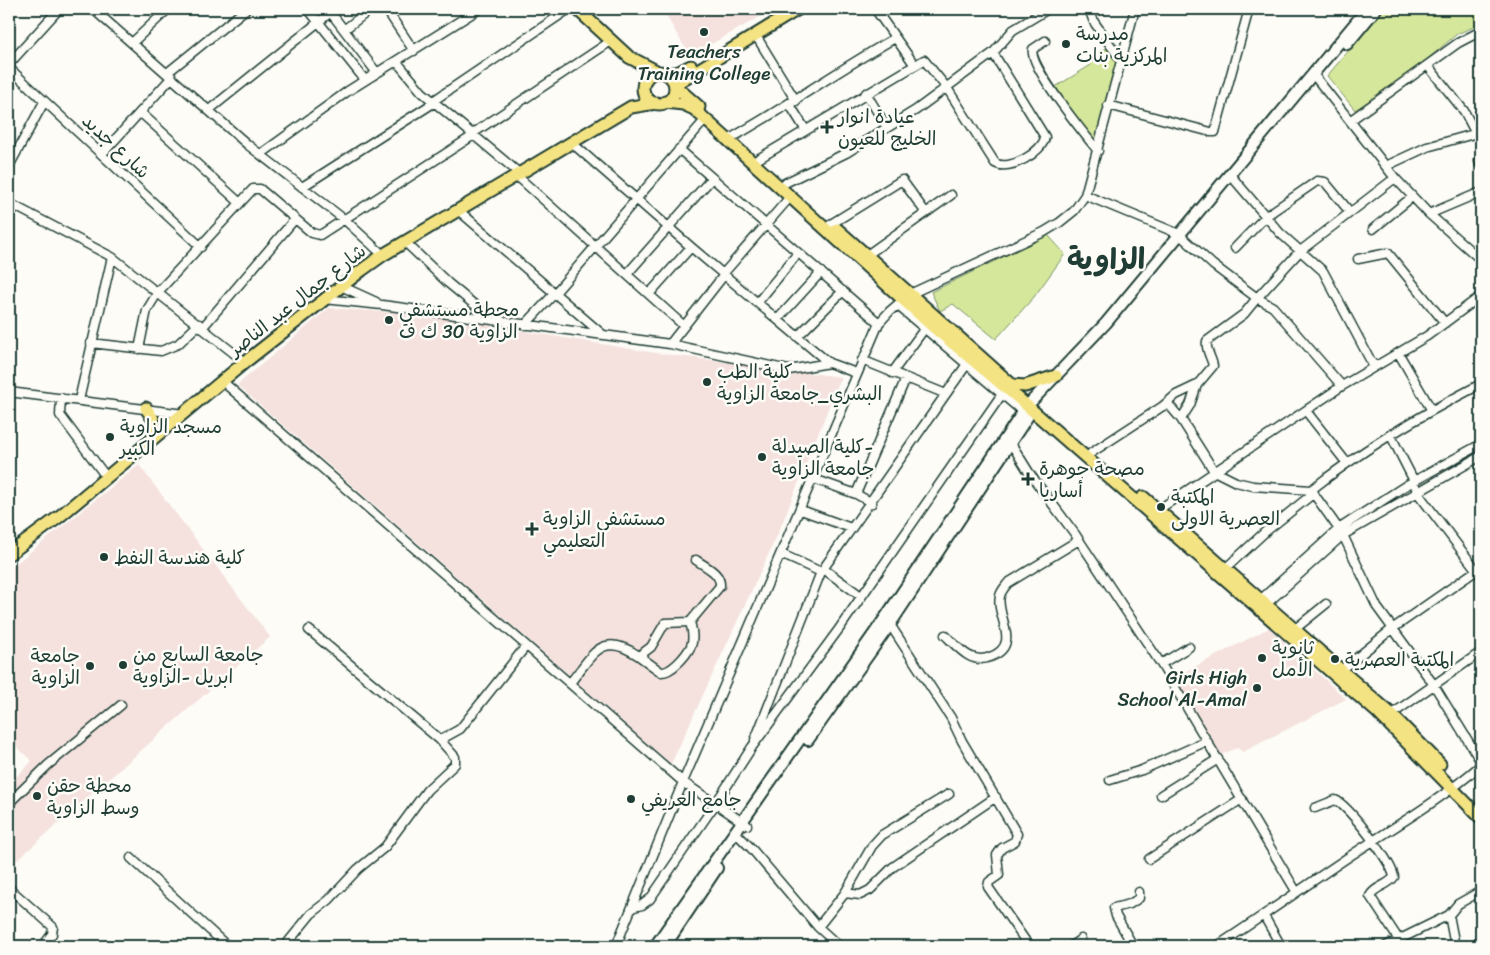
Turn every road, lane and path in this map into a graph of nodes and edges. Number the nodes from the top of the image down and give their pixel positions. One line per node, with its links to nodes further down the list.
1 (58, 9): 35 (street)
2 (93, 9): 29 (street)
3 (168, 9): 29 (street)
4 (246, 9): 42 (street)
5 (308, 9): 22 (street)
6 (371, 9): 23 (street)
7 (386, 9): 30 (street)
8 (479, 9): 30 (street)
9 (569, 9): 50 (street)
10 (596, 9): 21 (street)
11 (787, 9): 39 (main road)
12 (798, 9): 25 (main road)
13 (875, 9): 26 (street)
14 (1048, 9): 31 (street)
15 (1089, 9): 33 (street)
16 (1135, 9): 33 (street)
17 (1248, 9): 54 (street)
18 (1367, 9): 43 (main road)
19 (1376, 9): 43 (main road)
20 (330, 10): 22 (street); 23 (street)
21 (581, 12): 27 (main road)
22 (319, 22): 44 (street); 56 (street)
23 (345, 29): 41 (street)
24 (1481, 31): 37 (street)
25 (755, 34): 40 (main road); 53 (street)
26 (895, 38): 36 (street); 53 (street)
27 (611, 41): 32 (main road); 63 (street)
28 (1045, 41): 67 (street)
29 (132, 43): 42 (street)
30 (414, 51): 34 (street)
31 (993, 53): 47 (street); 47 (street)
32 (629, 57): 39 (main road); 46 (main road)
33 (1120, 60): 54 (street)
34 (397, 62): 41 (street); 50 (street)
35 (9, 64)
36 (914, 64): 47 (street); 48 (street)
37 (1428, 66): 59 (street); 62 (street)
38 (9, 68): 51 (street, شارع جديد)
39 (662, 72): 45 (main road); 46 (main road)
40 (693, 72): 45 (main road); 49 (main road)
41 (377, 73): 44 (street)
42 (169, 75): 56 (street); 57 (street)
43 (1315, 77): 59 (street); 74 (main road); 98 (main road)
44 (365, 80): 69 (street)
45 (675, 85): 49 (main road); 52 (main road)
46 (643, 87): 52 (main road); 55 (main road, شارع جمال عبد الناصر)
47 (947, 88): 60 (street)
48 (866, 93): 60 (street); 61 (street)
49 (691, 99): 64 (main road)
50 (434, 101): 63 (street); 78 (street)
51 (44, 102): 68 (street, شارع جديد); 71 (street)
52 (660, 103): 55 (main road, شارع جمال عبد الناصر); 58 (main road, شارع جمال عبد الناصر)
53 (793, 103): 61 (street); 64 (street)
54 (1108, 105): 67 (street)
55 (631, 107): 65 (main road, شارع جمال عبد الناصر)
56 (209, 110): 69 (street)
57 (140, 112): 68 (street); 86 (street)
58 (705, 120): 66 (street); 82 (main road, شارع جمال عبد الناصر)
59 (1351, 120): 72 (street)
60 (887, 128): 77 (street)
61 (805, 129): 70 (street)
62 (1479, 133): 72 (street)
63 (473, 135): 73 (street); 93 (street)
64 (733, 137): 70 (main road)
65 (572, 142): 73 (main road, شارع جمال عبد الناصر); 84 (street)
66 (679, 149): 75 (street); 84 (street)
67 (1098, 151): 81 (street)
68 (102, 154): 101 (street, شارع جديد)
69 (261, 154): 78 (street)
70 (758, 159): 77 (main road)
71 (9, 166)
72 (1386, 166): 76 (street)
73 (517, 174): 87 (main road, شارع جمال عبد الناصر); 100 (street)
74 (1232, 177): 91 (street); 98 (main road)
75 (712, 178): 95 (street); 96 (street)
76 (1395, 178): 83 (street); 88 (street)
77 (785, 183): 94 (main road)
78 (302, 187): 93 (street)
79 (1481, 192): 90 (street)
80 (951, 195): 89 (street)
81 (1085, 195): 98 (street); 122 (street)
82 (790, 197): 95 (street); 122 (main road, شارع جمال عبد الناصر)
83 (1412, 197): 90 (street); 97 (street)
84 (636, 199): 96 (street); 100 (street)
85 (9, 203): 108 (street)
86 (240, 203): 92 (street); 101 (street)
87 (458, 210): 99 (main road, شارع جمال عبد الناصر); 118 (street)
88 (1349, 211): 91 (street); 104 (street)
89 (926, 213): 94 (street); 106 (street)
90 (1429, 214): 110 (street)
91 (1266, 216): 103 (street); 104 (street)
92 (295, 219): 93 (street); 131 (street)
93 (345, 220): 107 (street)
94 (831, 224): 106 (main road)
95 (765, 226): 105 (street); 113 (street)
96 (668, 228): 102 (street); 112 (street)
97 (1373, 230)
98 (1181, 236): 120 (street); 146 (main road); 159 (main road)
99 (405, 242): 107 (main road, شارع جمال عبد الناصر); 126 (street)
100 (595, 246): 112 (street); 118 (street)
101 (201, 247): 116 (street)
102 (691, 247): 113 (street); 117 (street)
103 (1235, 248)
104 (1299, 252): 120 (street); 143 (street)
105 (798, 253): 111 (street); 123 (street)
106 (867, 254): 122 (main road)
107 (383, 255): 114 (main road, شارع جمال عبد الناصر)
108 (112, 256): 116 (street); 135 (street)
109 (1358, 259): 128 (street)
110 (1481, 260)
111 (821, 272): 115 (street); 125 (street)
112 (627, 274): 117 (street)
113 (724, 274): 123 (street); 130 (street)
114 (341, 286): 121 (main road, شارع جمال عبد الناصر); 124 (street)
115 (843, 291): 127 (street); 134 (street)
116 (158, 292): 131 (street); 137 (street)
117 (650, 293): 130 (street)
118 (555, 294): 129 (street); 133 (street)
119 (1481, 296): 128 (street)
120 (1257, 298): 151 (street); 152 (street)
121 (324, 299): 124 (street); 140 (main road, شارع جمال عبد الناصر)
122 (904, 300): 127 (street); 132 (street); 150 (main road); 159 (main road)
123 (758, 302): 125 (street)
124 (382, 305): 126 (street)
125 (778, 319): 134 (street)
126 (493, 320): 129 (street)
127 (879, 323): 139 (street)
128 (1445, 323): 138 (street)
129 (525, 325): 133 (street)
130 (683, 325): 136 (street)
131 (201, 326): 137 (street); 140 (street)
132 (925, 328): 142 (street); 145 (street)
133 (604, 335): 136 (street)
134 (798, 336): 141 (street)
135 (91, 343): 137 (street); 157 (street)
136 (670, 344): 141 (street)
137 (139, 350)
138 (1399, 354): 143 (street); 161 (street)
139 (862, 360): 144 (street); 145 (street)
140 (245, 362): 148 (main road, شارع جمال عبد الناصر)
141 (829, 363): 144 (street)
142 (967, 364): 154 (street); 155 (street)
143 (1374, 367): 152 (street)
144 (856, 373): 174 (street)
145 (892, 373): 147 (street)
146 (1056, 376): 150 (main road); 159 (main road)
147 (906, 378): 154 (street); 178 (street)
148 (222, 381): 163 (main road, شارع جمال عبد الناصر); 200 (street)
149 (1481, 384): 161 (street)
150 (1013, 385): 159 (main road)
151 (1197, 385): 158 (street); 164 (street)
152 (1342, 386): 162 (street)
153 (9, 392): 156 (street)
154 (946, 394): 179 (street)
155 (1002, 394): 159 (street); 191 (street)
156 (61, 398): 157 (street); 173 (street)
157 (79, 400): 160 (street)
158 (1163, 406): 164 (street); 169 (street)
159 (1030, 407): 167 (main road); 169 (main road); 193 (main road)
160 (146, 408): 163 (street); 166 (main road)
161 (1431, 409): 165 (street)
162 (1306, 411): 171 (street); 172 (street)
163 (184, 414): 166 (main road, شارع جمال عبد الناصر)
164 (1181, 419): 172 (street)
165 (1390, 434): 171 (street); 175 (street)
166 (157, 435): 173 (main road, شارع جمال عبد الناصر)
167 (1009, 440): 184 (street); 194 (main road)
168 (1481, 444): 175 (street)
169 (1091, 453): 181 (main road)
170 (1481, 456): 177 (street)
171 (1346, 462): 176 (street)
172 (1214, 471): 176 (street); 181 (street)
173 (107, 478): 185 (main road, شارع جمال عبد الناصر)
174 (814, 479): 178 (street); 180 (street)
175 (1414, 481): 177 (street); 183 (street)
176 (1313, 492): 183 (street); 188 (street)
177 (1417, 492): 183 (street); 190 (street)
178 (856, 494): 179 (street)
179 (872, 503): 182 (street)
180 (801, 510): 182 (street); 186 (street)
181 (1158, 510): 188 (main road)
182 (851, 528): 189 (street)
183 (1342, 532): 193 (street); 197 (street)
184 (1079, 540): 199 (street); 204 (street)
185 (9, 554)
186 (781, 554): 189 (street); 216 (street)
187 (696, 560): 195 (street)
188 (1226, 568): 193 (main road)
189 (823, 571): 191 (street); 212 (street)
190 (1479, 573): 197 (street)
191 (861, 596): 212 (street)
192 (1326, 604): 196 (street)
193 (1260, 605): 196 (main road); 205 (main road)
194 (888, 620): 220 (street); 227 (main road)
195 (690, 622): 203 (street); 203 (street)
196 (1295, 628): 205 (main road)
197 (1392, 629): 205 (street); 207 (street)
198 (309, 630): 210 (street)
199 (945, 635)
200 (526, 646): 206 (street); 210 (street)
201 (1189, 647): 204 (street)
202 (1481, 652): 207 (street)
203 (639, 656): 206 (street)
204 (1161, 664): 211 (street)
205 (1338, 674): 209 (main road)
206 (570, 683): 216 (street)
207 (1434, 685): 209 (street); 214 (street)
208 (121, 705): 222 (street)
209 (1388, 717): 217 (main road)
210 (440, 740): 245 (street)
211 (1207, 741): 213 (street); 215 (street)
212 (752, 746): 223 (street)
213 (1218, 758): 219 (street); 221 (street)
214 (1481, 764): 217 (street)
215 (1110, 780)
216 (683, 782): 223 (street); 237 (street)
217 (1456, 787): 224 (main road); 226 (main road); 229 (street)
218 (949, 794): 236 (street)
219 (1161, 796)
220 (996, 797): 236 (street); 250 (street)
221 (1242, 798): 231 (street); 233 (street)
222 (9, 803)
223 (716, 804): 227 (street); 237 (street)
224 (1481, 807)
225 (1315, 808): 229 (street)
226 (1481, 818)
227 (744, 823): 228 (main road)
228 (737, 834): 240 (street); 247 (main road); 248 (main road)
229 (1373, 840): 233 (street); 242 (street)
230 (130, 858): 244 (street)
231 (1149, 859)
232 (9, 888): 243 (street)
233 (1296, 891): 239 (street)
234 (1481, 891): 238 (street)
235 (1139, 892): 252 (street)
236 (845, 893): 240 (street)
237 (634, 907): 246 (street)
238 (1449, 915): 242 (street); 256 (street)
239 (1264, 916): 253 (street); 254 (street)
240 (818, 927): 249 (street)
241 (1081, 939): 251 (street)
242 (1399, 940): 255 (street)
243 (43, 946)
244 (227, 946)
245 (285, 946)
246 (616, 946)
247 (655, 946)
248 (664, 946)
249 (839, 946)
250 (1029, 946)
251 (1071, 946)
252 (1133, 946)
253 (1217, 946)
254 (1281, 946)
255 (1386, 946)
256 (1455, 946)

